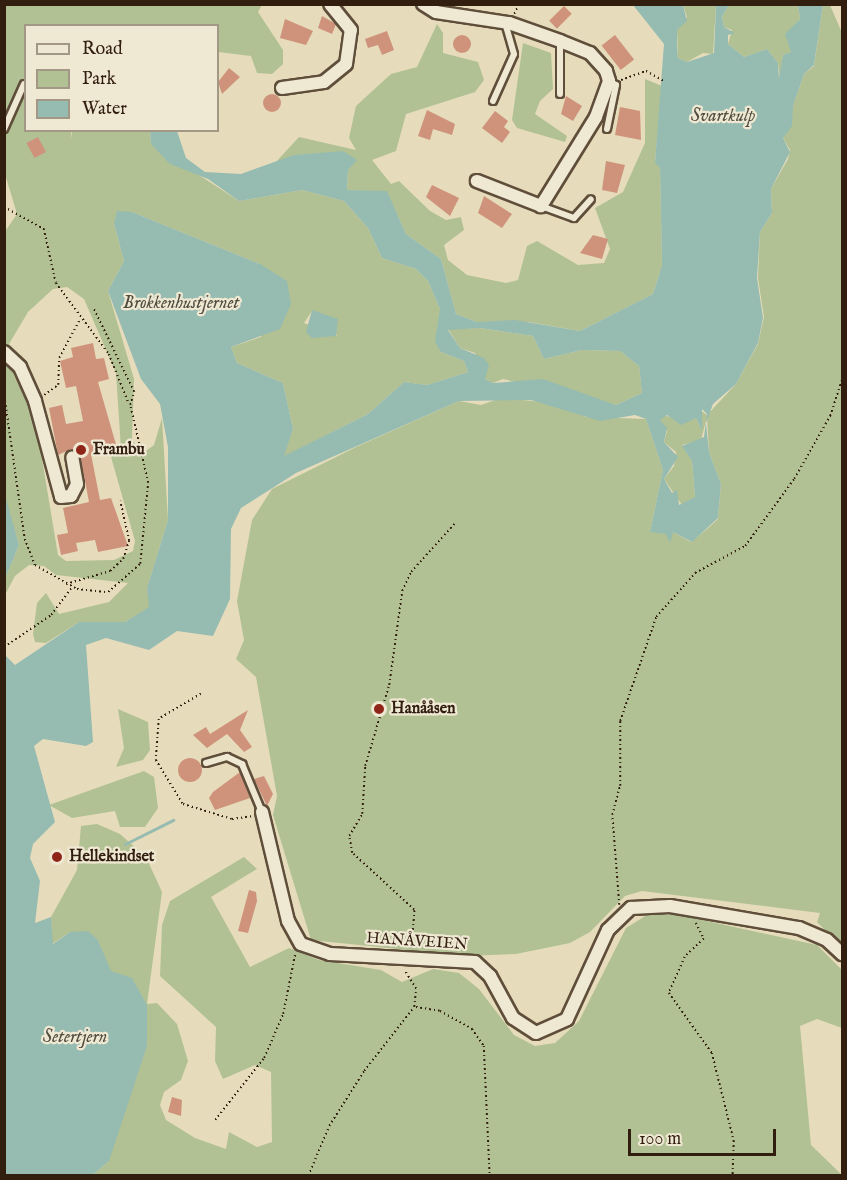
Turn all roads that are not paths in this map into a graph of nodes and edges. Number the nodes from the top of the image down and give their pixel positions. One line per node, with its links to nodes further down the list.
1 (330, 4): 7 (street)
2 (423, 4): 3 (street)
3 (505, 22): 4 (street); 9 (lane)
4 (560, 41): 5 (street); 8 (lane)
5 (613, 83): 11 (lane); 14 (street)
6 (24, 84): 10 (lane)
7 (282, 88)
8 (560, 94)
9 (493, 102)
10 (4, 129)
11 (607, 129)
12 (477, 181): 14 (street)
13 (591, 199): 14 (lane)
14 (541, 206)
15 (4, 352): 16 (street)
16 (72, 457)
17 (206, 763): 18 (lane)
18 (262, 812): 19 (street, HANÅVEIEN)
19 (843, 954)

